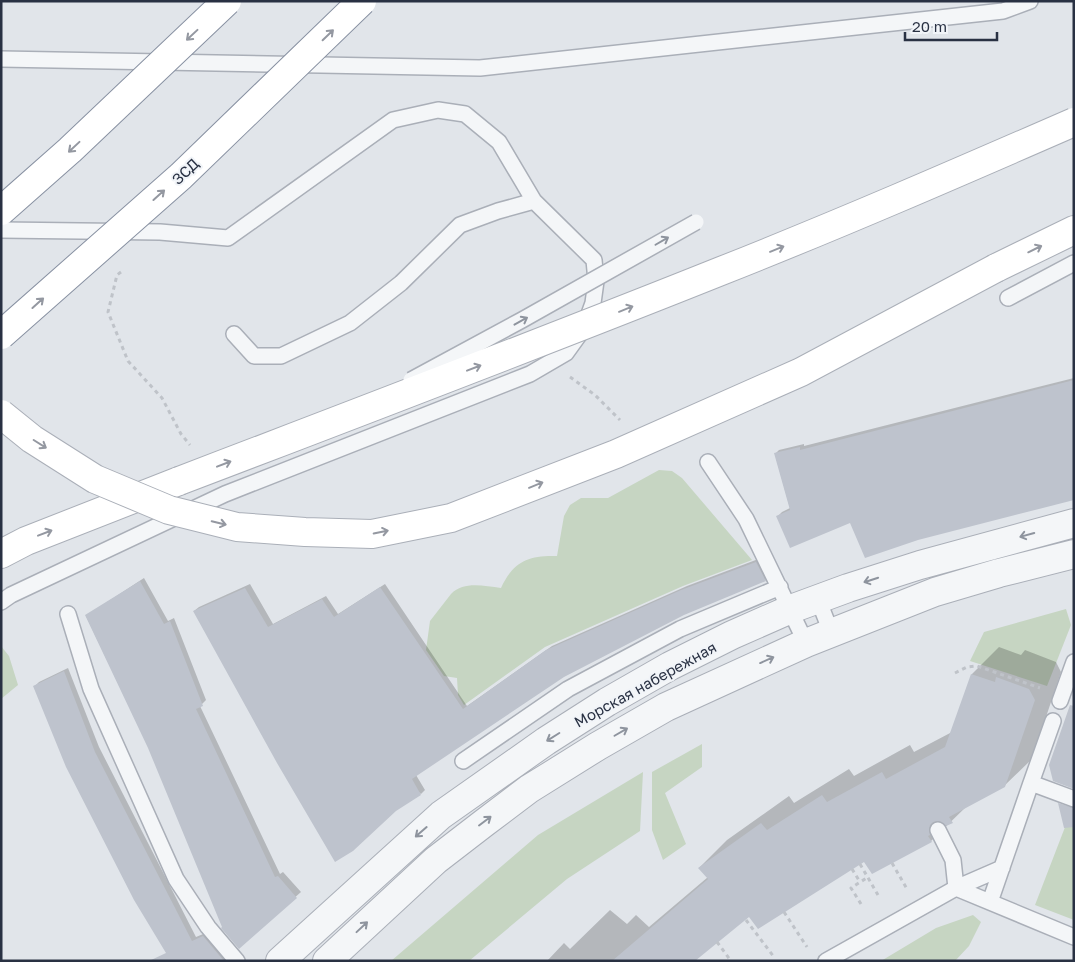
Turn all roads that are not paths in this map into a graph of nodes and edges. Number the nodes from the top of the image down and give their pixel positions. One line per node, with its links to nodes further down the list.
1 (227, 1): 7 (main road, one-way to 7, bridge)
2 (362, 1): 14 (main road, ЗСД, one-way to 2, bridge)
3 (1030, 1): 4 (lane)
4 (1, 59)
5 (1074, 122): 16 (main road, one-way to 5, bridge)
6 (534, 201): 9 (lane); 13 (lane); 23 (lane)
7 (1, 211)
8 (696, 222): 16 (lane, one-way to 8, bridge)
9 (1, 230)
10 (1074, 230): 15 (main road, one-way to 10, bridge)
11 (1074, 263): 12 (lane)
12 (1008, 298)
13 (234, 334)
14 (1, 335)
15 (1, 414)
16 (340, 419): 19 (main road, one-way to 16, bridge)
17 (708, 462): 21 (lane)
18 (1069, 524): 20 (lane); 22 (street, Морская набережная, one-way to 22)
19 (1, 554)
20 (1073, 555): 25 (street, Морская набережная)
21 (785, 598): 22 (street, Морская набережная); 26 (lane); 30 (lane); 39 (street, Морская набережная, one-way to 39)
22 (818, 599): 25 (lane)
23 (1, 602)
24 (68, 614): 38 (lane)
25 (831, 632): 26 (street, Морская набережная)
26 (806, 642): 40 (street, Морская набережная, one-way to 26)
27 (1074, 662): 28 (lane)
28 (1061, 698)
29 (1053, 722): 31 (lane)
30 (464, 761)
31 (1031, 783): 32 (lane); 34 (lane)
32 (1074, 799)
33 (938, 830): 35 (lane)
34 (1002, 868): 35 (lane); 36 (lane)
35 (956, 888): 36 (lane); 41 (lane)
36 (990, 902): 37 (lane)
37 (1074, 937)
38 (237, 961)
39 (280, 961)
40 (327, 961)
41 (826, 961)

